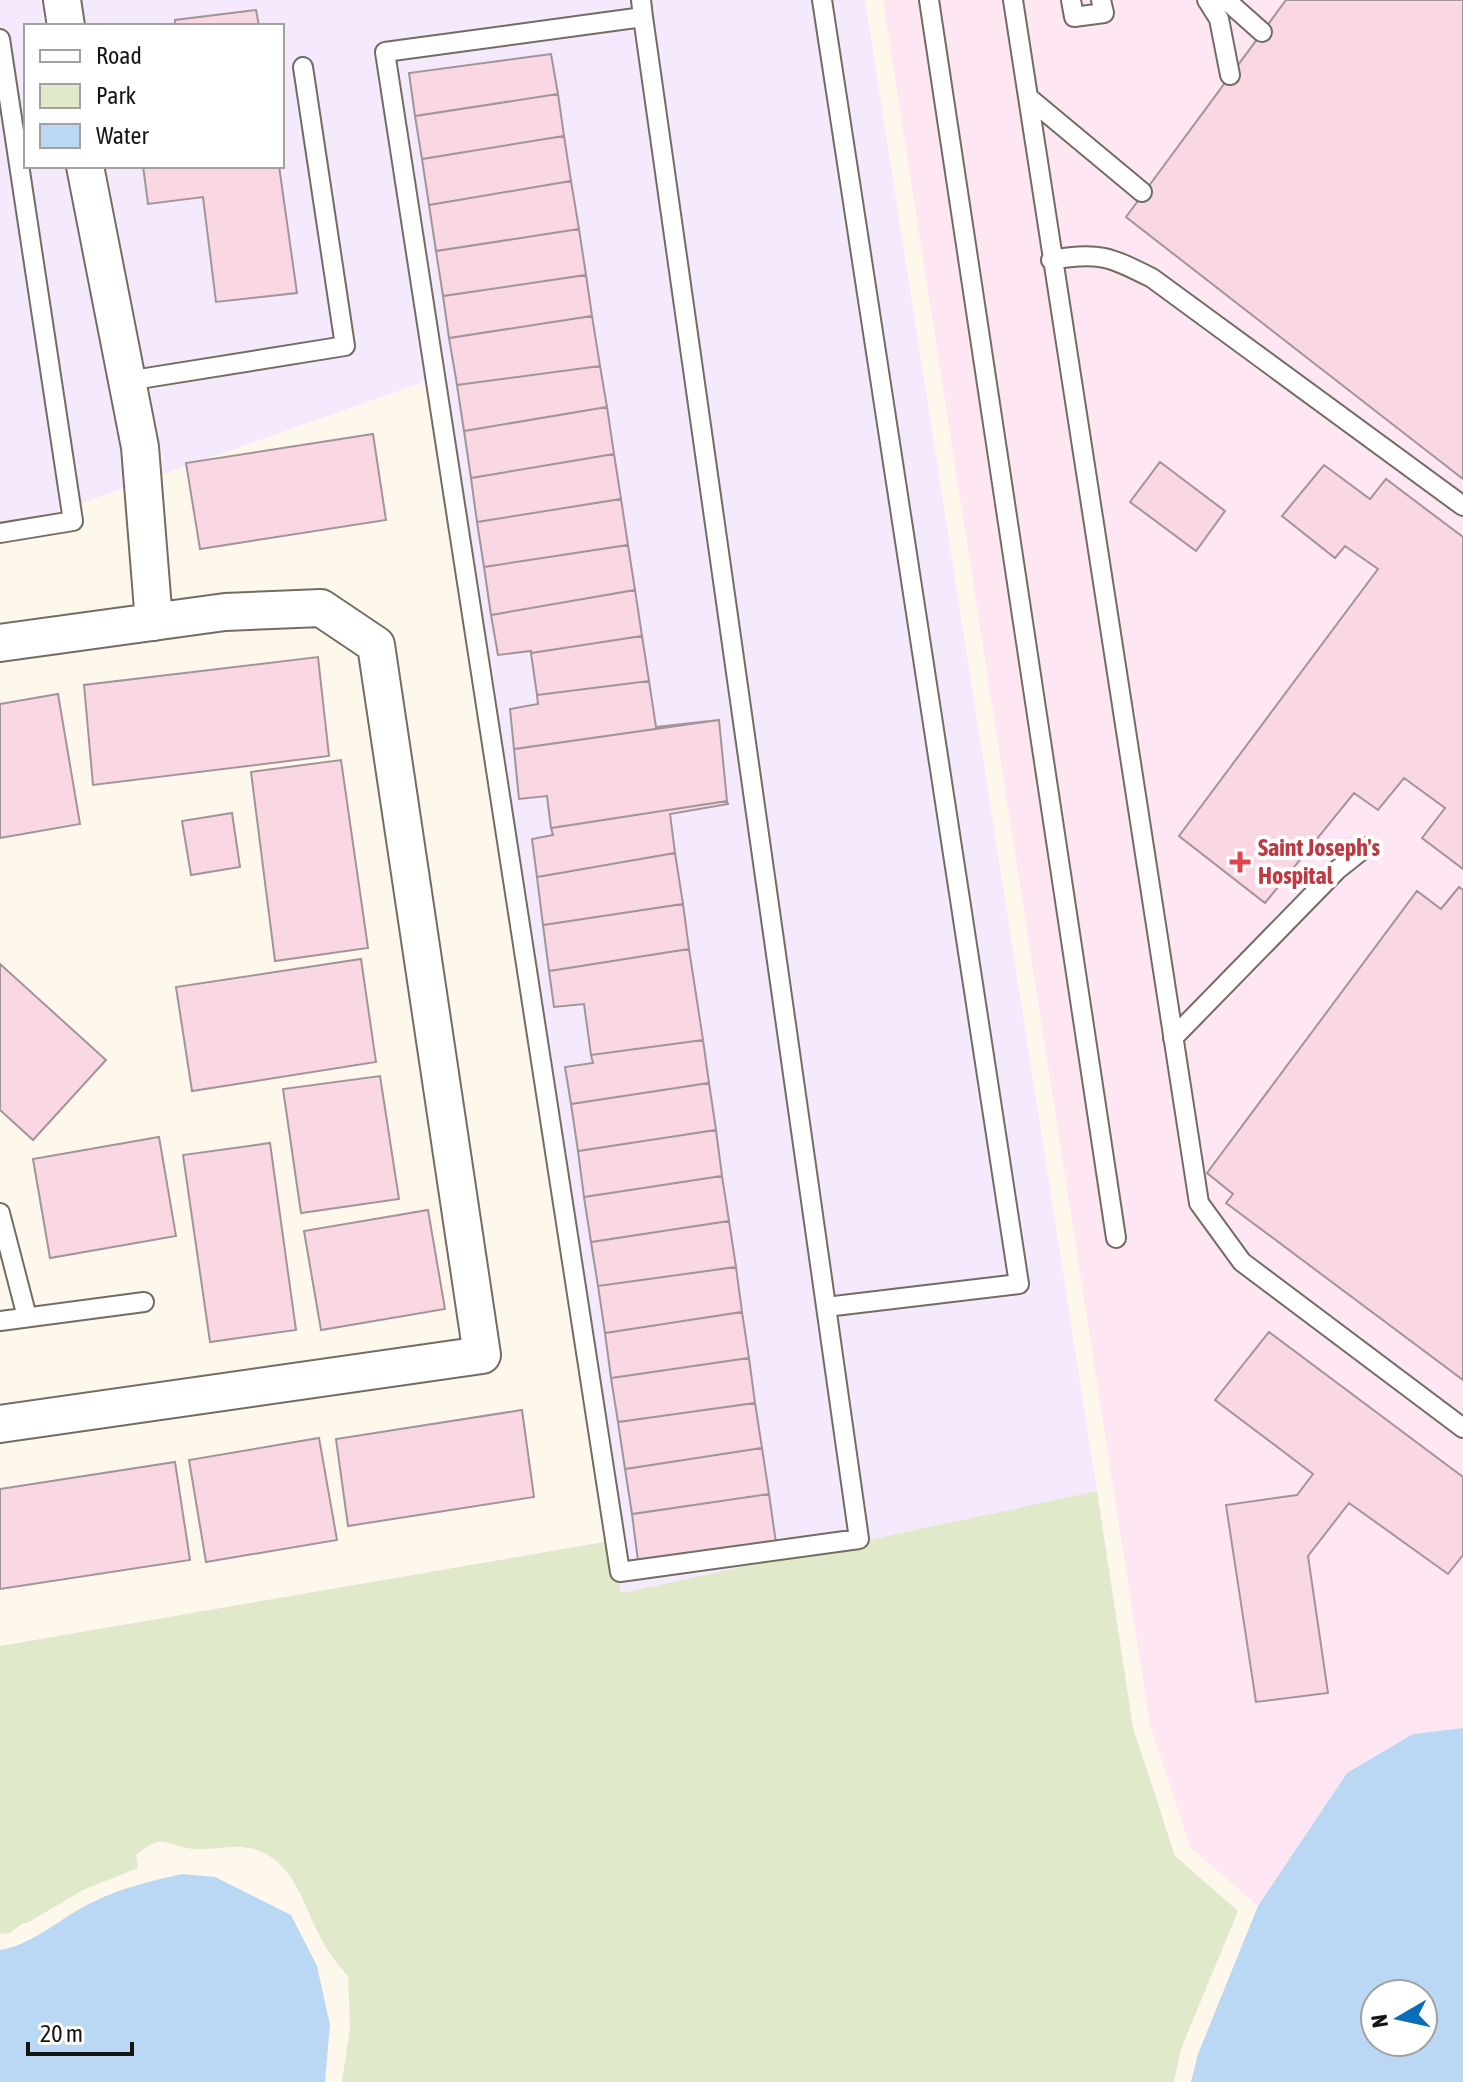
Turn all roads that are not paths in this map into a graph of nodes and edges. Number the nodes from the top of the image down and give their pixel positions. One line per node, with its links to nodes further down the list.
1 (62, 0): 10 (street)
2 (822, 0): 29 (lane)
3 (929, 0): 27 (lane)
4 (1013, 0): 15 (lane)
5 (1071, 0): 6 (lane)
6 (1101, 0)
7 (1207, 0): 14 (lane)
8 (1226, 0): 11 (lane)
9 (642, 8): 29 (lane); 29 (lane)
10 (66, 24)
11 (1262, 32)
12 (0, 39): 21 (lane)
13 (303, 67): 19 (lane)
14 (1230, 75)
15 (1029, 98): 17 (lane); 18 (lane)
16 (86, 168): 19 (street)
17 (1142, 192)
18 (1051, 260): 20 (lane); 25 (lane)
19 (127, 381): 22 (street)
20 (1463, 506)
21 (0, 533)
22 (154, 622): 23 (street); 32 (street)
23 (0, 643)
24 (1366, 847): 25 (lane)
25 (1173, 1038): 33 (lane)
26 (0, 1213): 30 (lane)
27 (1116, 1238)
28 (144, 1302): 30 (lane)
29 (826, 1307)
30 (27, 1317): 31 (lane)
31 (0, 1321)
32 (0, 1424)
33 (1463, 1428)

